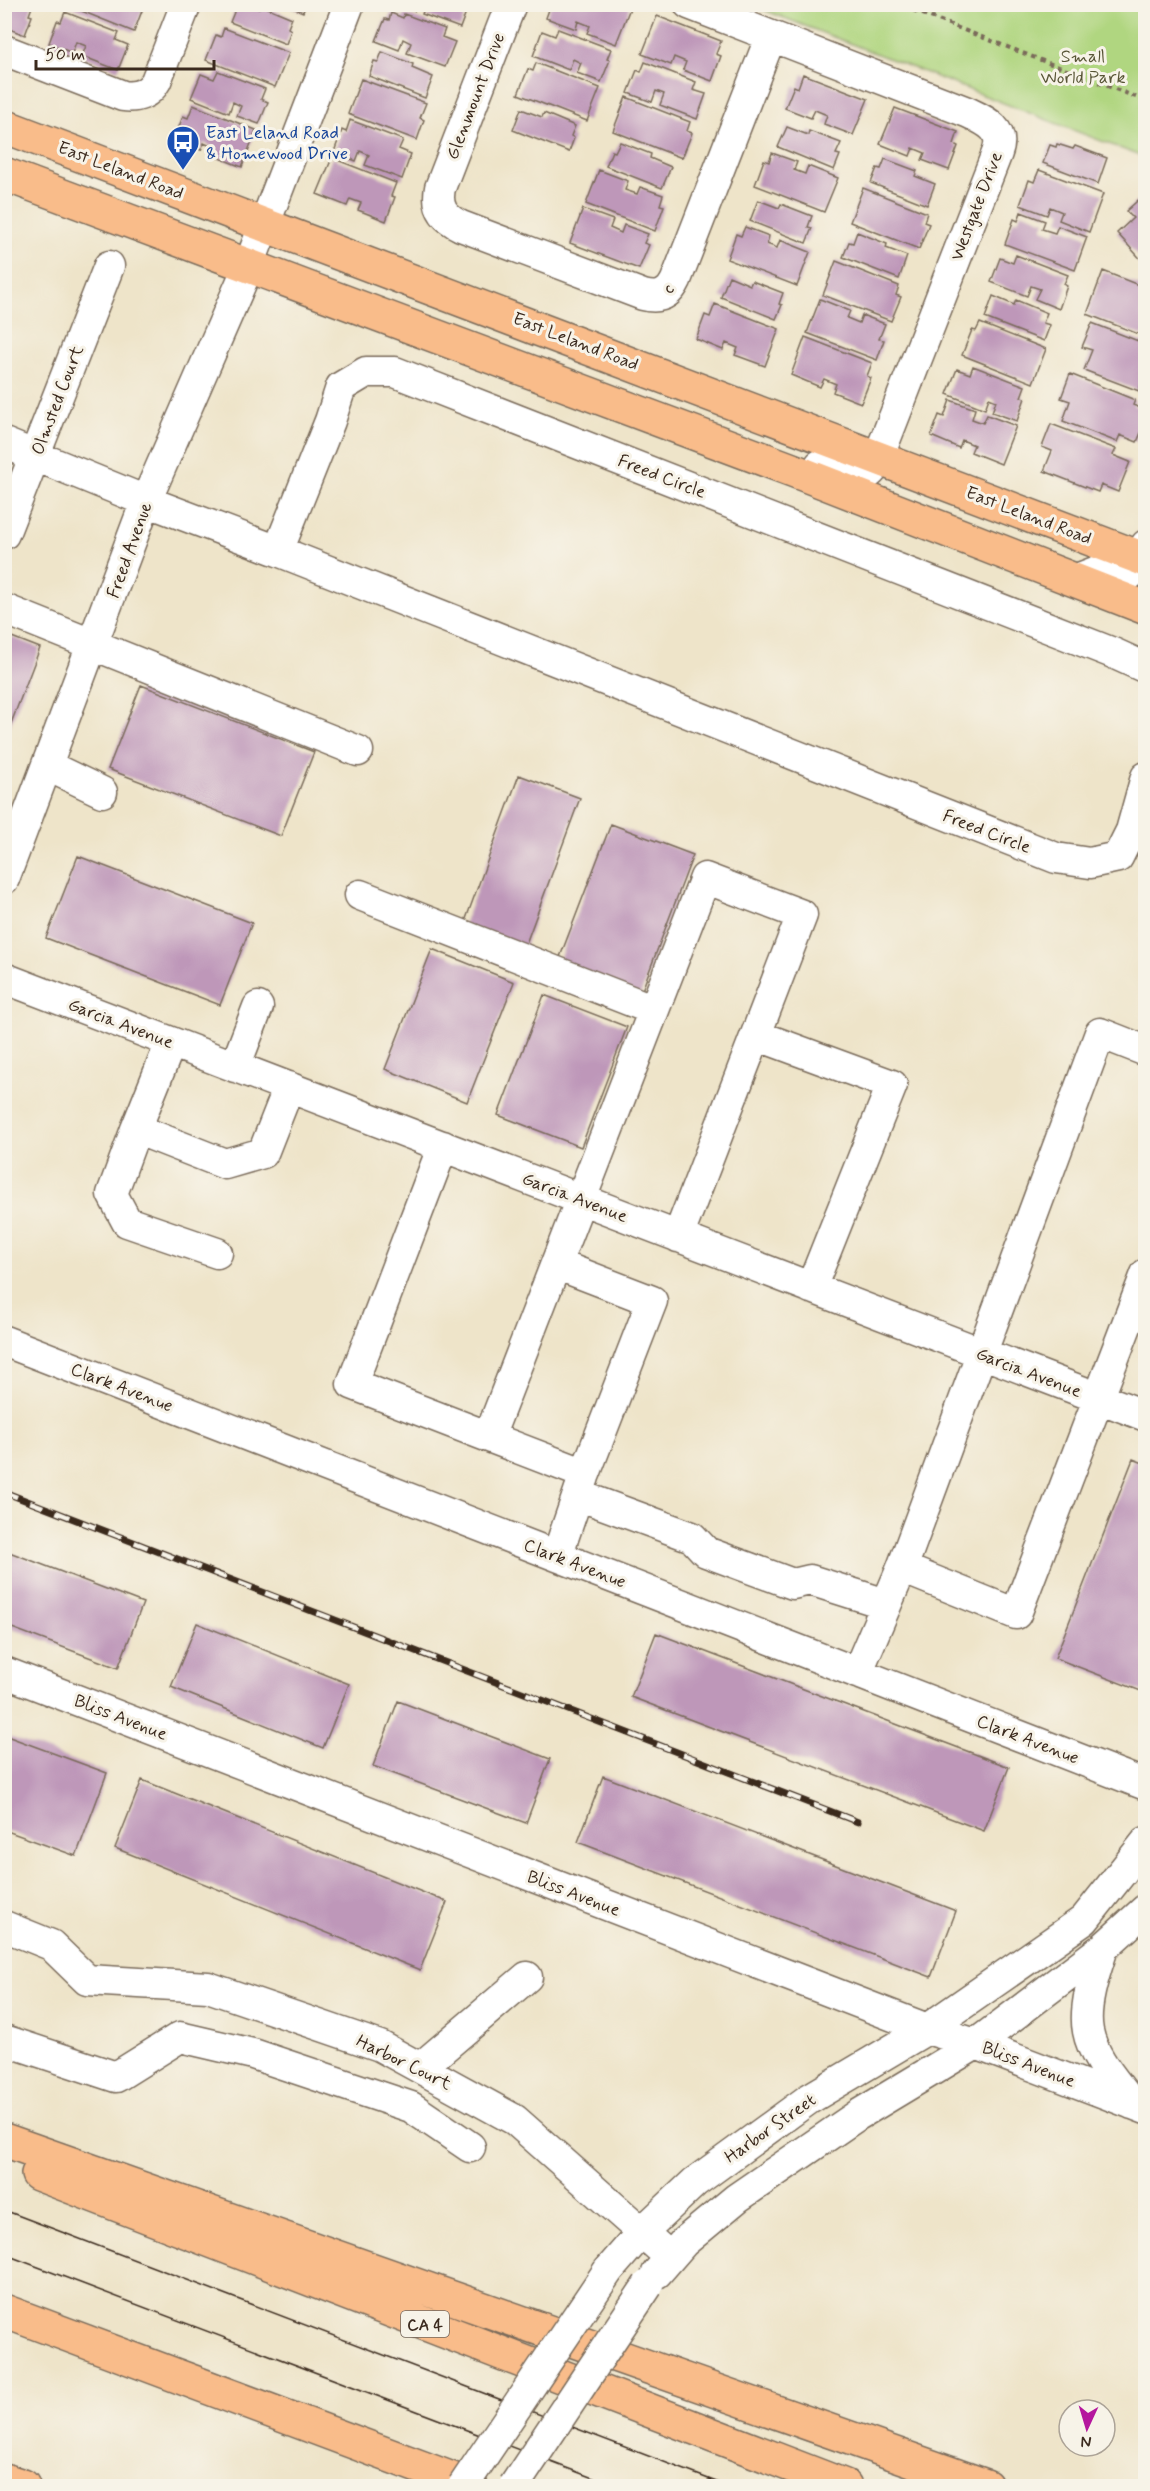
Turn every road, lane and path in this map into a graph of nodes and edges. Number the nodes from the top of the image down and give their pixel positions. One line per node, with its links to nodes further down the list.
1 (186, 4): 7 (street)
2 (349, 4): 12 (street, Freed Avenue)
3 (511, 4): 11 (street, Glenmount Drive)
4 (689, 4): 6 (street, Westgate Drive)
5 (897, 4): 8 (path)
6 (771, 36): 11 (street, c); 17 (street, Westgate Drive)
7 (4, 50)
8 (1146, 101)
9 (4, 126): 12 (main road, East Leland Road)
10 (4, 174): 13 (main road)
11 (440, 188)
12 (264, 224): 13 (street, Freed Avenue); 17 (main road, East Leland Road)
13 (249, 265): 18 (main road); 19 (street, Freed Avenue)
14 (109, 266): 16 (street, Olmsted Court)
15 (4, 443): 16 (street, Freed Circle)
16 (35, 456): 19 (street, Freed Circle); 20 (street, Olmsted Court)
17 (879, 457): 18 (street); 22 (main road, East Leland Road)
18 (795, 471): 23 (main road)
19 (146, 501): 21 (street, Freed Circle); 26 (street, Freed Avenue)
20 (4, 534)
21 (278, 551): 27 (street, Freed Circle); 30 (street, Freed Circle)
22 (1144, 554): 23 (street)
23 (1074, 580): 24 (main road)
24 (1146, 608)
25 (4, 609): 26 (street)
26 (94, 643): 28 (street); 29 (street, Freed Avenue)
27 (1146, 668)
28 (358, 751)
29 (48, 766): 31 (street); 32 (street, Freed Avenue)
30 (1146, 777)
31 (102, 792)
32 (4, 879)
33 (360, 895): 36 (street)
34 (4, 978): 38 (street, Garcia Avenue)
35 (258, 1007): 40 (street)
36 (654, 1010): 37 (street); 44 (street)
37 (756, 1035): 45 (street); 49 (street)
38 (171, 1042): 40 (street, Garcia Avenue); 42 (street)
39 (1146, 1051): 51 (street)
40 (235, 1067): 41 (street, Garcia Avenue)
41 (289, 1087): 42 (street); 43 (street, Garcia Avenue)
42 (136, 1129): 46 (street)
43 (443, 1146): 44 (street, Garcia Avenue); 54 (street)
44 (580, 1200): 45 (street, Garcia Avenue); 47 (street)
45 (678, 1237): 49 (street, Garcia Avenue)
46 (217, 1253)
47 (556, 1264): 54 (street); 55 (street)
48 (1146, 1274): 52 (street)
49 (811, 1288): 51 (street, Garcia Avenue)
50 (4, 1341): 56 (street, Clark Avenue)
51 (982, 1354): 52 (street, Garcia Avenue); 57 (street)
52 (1099, 1398): 53 (street, Garcia Avenue); 57 (street)
53 (1146, 1416)
54 (489, 1437): 55 (street)
55 (582, 1485): 56 (street); 58 (street)
56 (557, 1556): 60 (street, Clark Avenue)
57 (902, 1568): 58 (street)
58 (886, 1604): 60 (street)
59 (4, 1672): 67 (street, Bliss Avenue)
60 (857, 1673): 61 (street, Clark Avenue)
61 (1146, 1785)
62 (1146, 1842): 67 (street, Harbor Street)
63 (1146, 1909): 65 (street)
64 (4, 1926): 70 (street, Harbor Court)
65 (1103, 1948): 69 (street); 71 (street)
66 (527, 1977): 70 (street)
67 (927, 2029): 69 (street, Bliss Avenue); 75 (street, Harbor Street)
68 (4, 2040): 73 (street)
69 (976, 2044): 71 (street, Bliss Avenue); 76 (street)
70 (420, 2068): 75 (street, Harbor Court)
71 (1139, 2106)
72 (4, 2140): 84 (main road)
73 (470, 2147)
74 (4, 2162): 83 (main road, CA 4)
75 (642, 2232): 76 (street, Harbor Court); 80 (street, Harbor Street, bridge)
76 (670, 2257): 82 (street, bridge)
77 (4, 2310): 81 (main road)
78 (4, 2480): 79 (main road)
79 (23, 2487)
80 (463, 2487)
81 (471, 2487)
82 (514, 2487)
83 (845, 2487)
84 (986, 2487)

